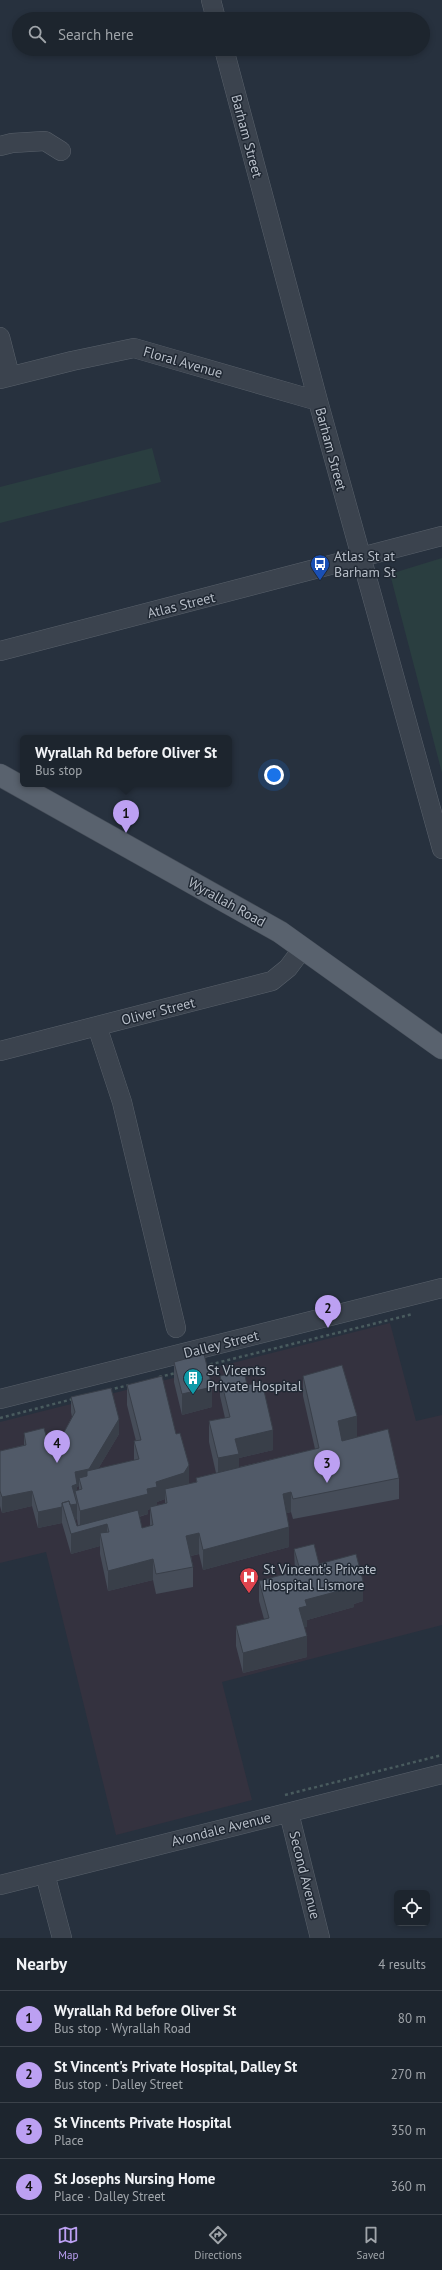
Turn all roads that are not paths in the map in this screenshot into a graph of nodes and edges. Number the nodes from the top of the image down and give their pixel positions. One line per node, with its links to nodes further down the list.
1 (211, 0): 2 (street)
2 (214, 12)
3 (226, 56): 8 (street, Barham Street)
4 (0, 146): 5 (street)
5 (61, 151)
6 (0, 337): 7 (street)
7 (5, 378): 8 (street, Floral Avenue)
8 (318, 401): 10 (street, Barham Street)
9 (442, 536): 10 (street, Atlas Street)
10 (361, 558): 11 (street, Atlas Street); 15 (street, Barham Street)
11 (0, 651)
12 (0, 775): 13 (main road, Wyrallah Road)
13 (20, 786)
14 (21, 787): 16 (main road, Wyrallah Road)
15 (442, 849)
16 (303, 948): 17 (street, Oliver Street); 18 (main road, Wyrallah Road)
17 (97, 1026): 19 (street, Oliver Street); 21 (street)
18 (442, 1048)
19 (0, 1051)
20 (442, 1288): 22 (street, Dalley Street)
21 (176, 1328)
22 (0, 1399)
23 (442, 1774): 24 (street, Avondale Avenue)
24 (287, 1804): 25 (street, Avondale Avenue); 28 (street, Second Avenue)
25 (45, 1874): 26 (street, Avondale Avenue); 27 (street)
26 (0, 1885)
27 (62, 1938)
28 (320, 1938)

